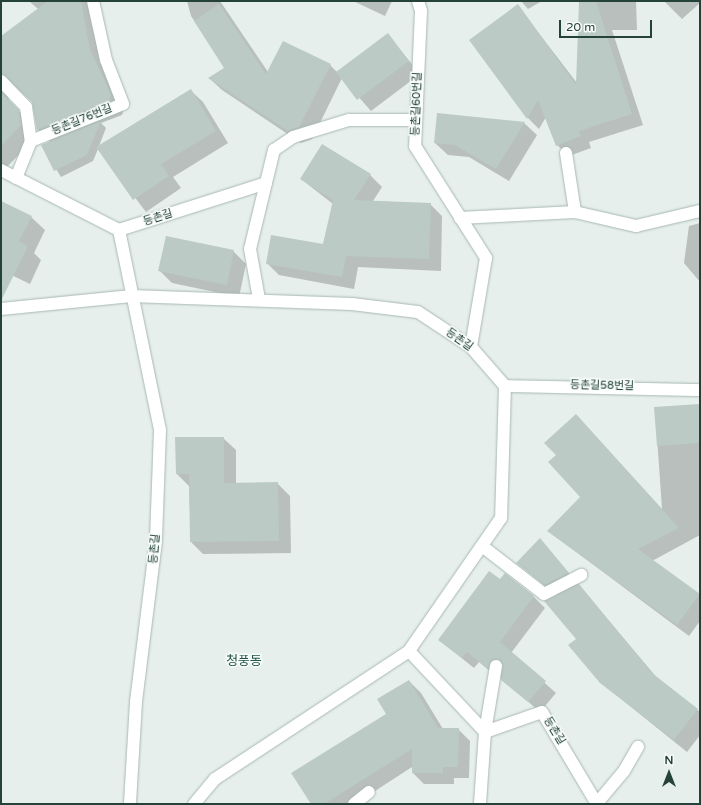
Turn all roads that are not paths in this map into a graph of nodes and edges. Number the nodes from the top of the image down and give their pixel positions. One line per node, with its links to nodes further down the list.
1 (92, 1): 5 (street, 등촌길76번길)
2 (418, 1): 4 (street, 등촌길60번길)
3 (1, 81): 5 (street)
4 (416, 120): 9 (street); 12 (street, 등촌길60번길)
5 (31, 142): 8 (street)
6 (566, 153): 11 (street)
7 (1, 170): 8 (street)
8 (16, 178): 13 (street)
9 (266, 183): 13 (street, 등촌길); 15 (street)
10 (700, 210): 11 (street)
11 (576, 212): 12 (street)
12 (460, 218): 17 (street, 등촌길60번길)
13 (119, 230): 14 (street)
14 (131, 296): 15 (street, 등촌길); 16 (street, 등촌길); 28 (street, 등촌길)
15 (259, 299): 17 (street, 등촌길)
16 (1, 310)
17 (471, 347): 18 (street, 등촌길)
18 (504, 386): 19 (street, 등촌길58번길); 20 (street)
19 (700, 390)
20 (482, 546): 21 (street); 22 (street)
21 (581, 575)
22 (409, 651): 24 (street); 29 (street)
23 (496, 666): 24 (street)
24 (485, 732): 27 (street, 등촌길); 31 (street)
25 (638, 747): 27 (street, 등촌길)
26 (369, 792): 30 (street)
27 (597, 803)
28 (130, 804)
29 (194, 804)
30 (354, 804)
31 (480, 804)

